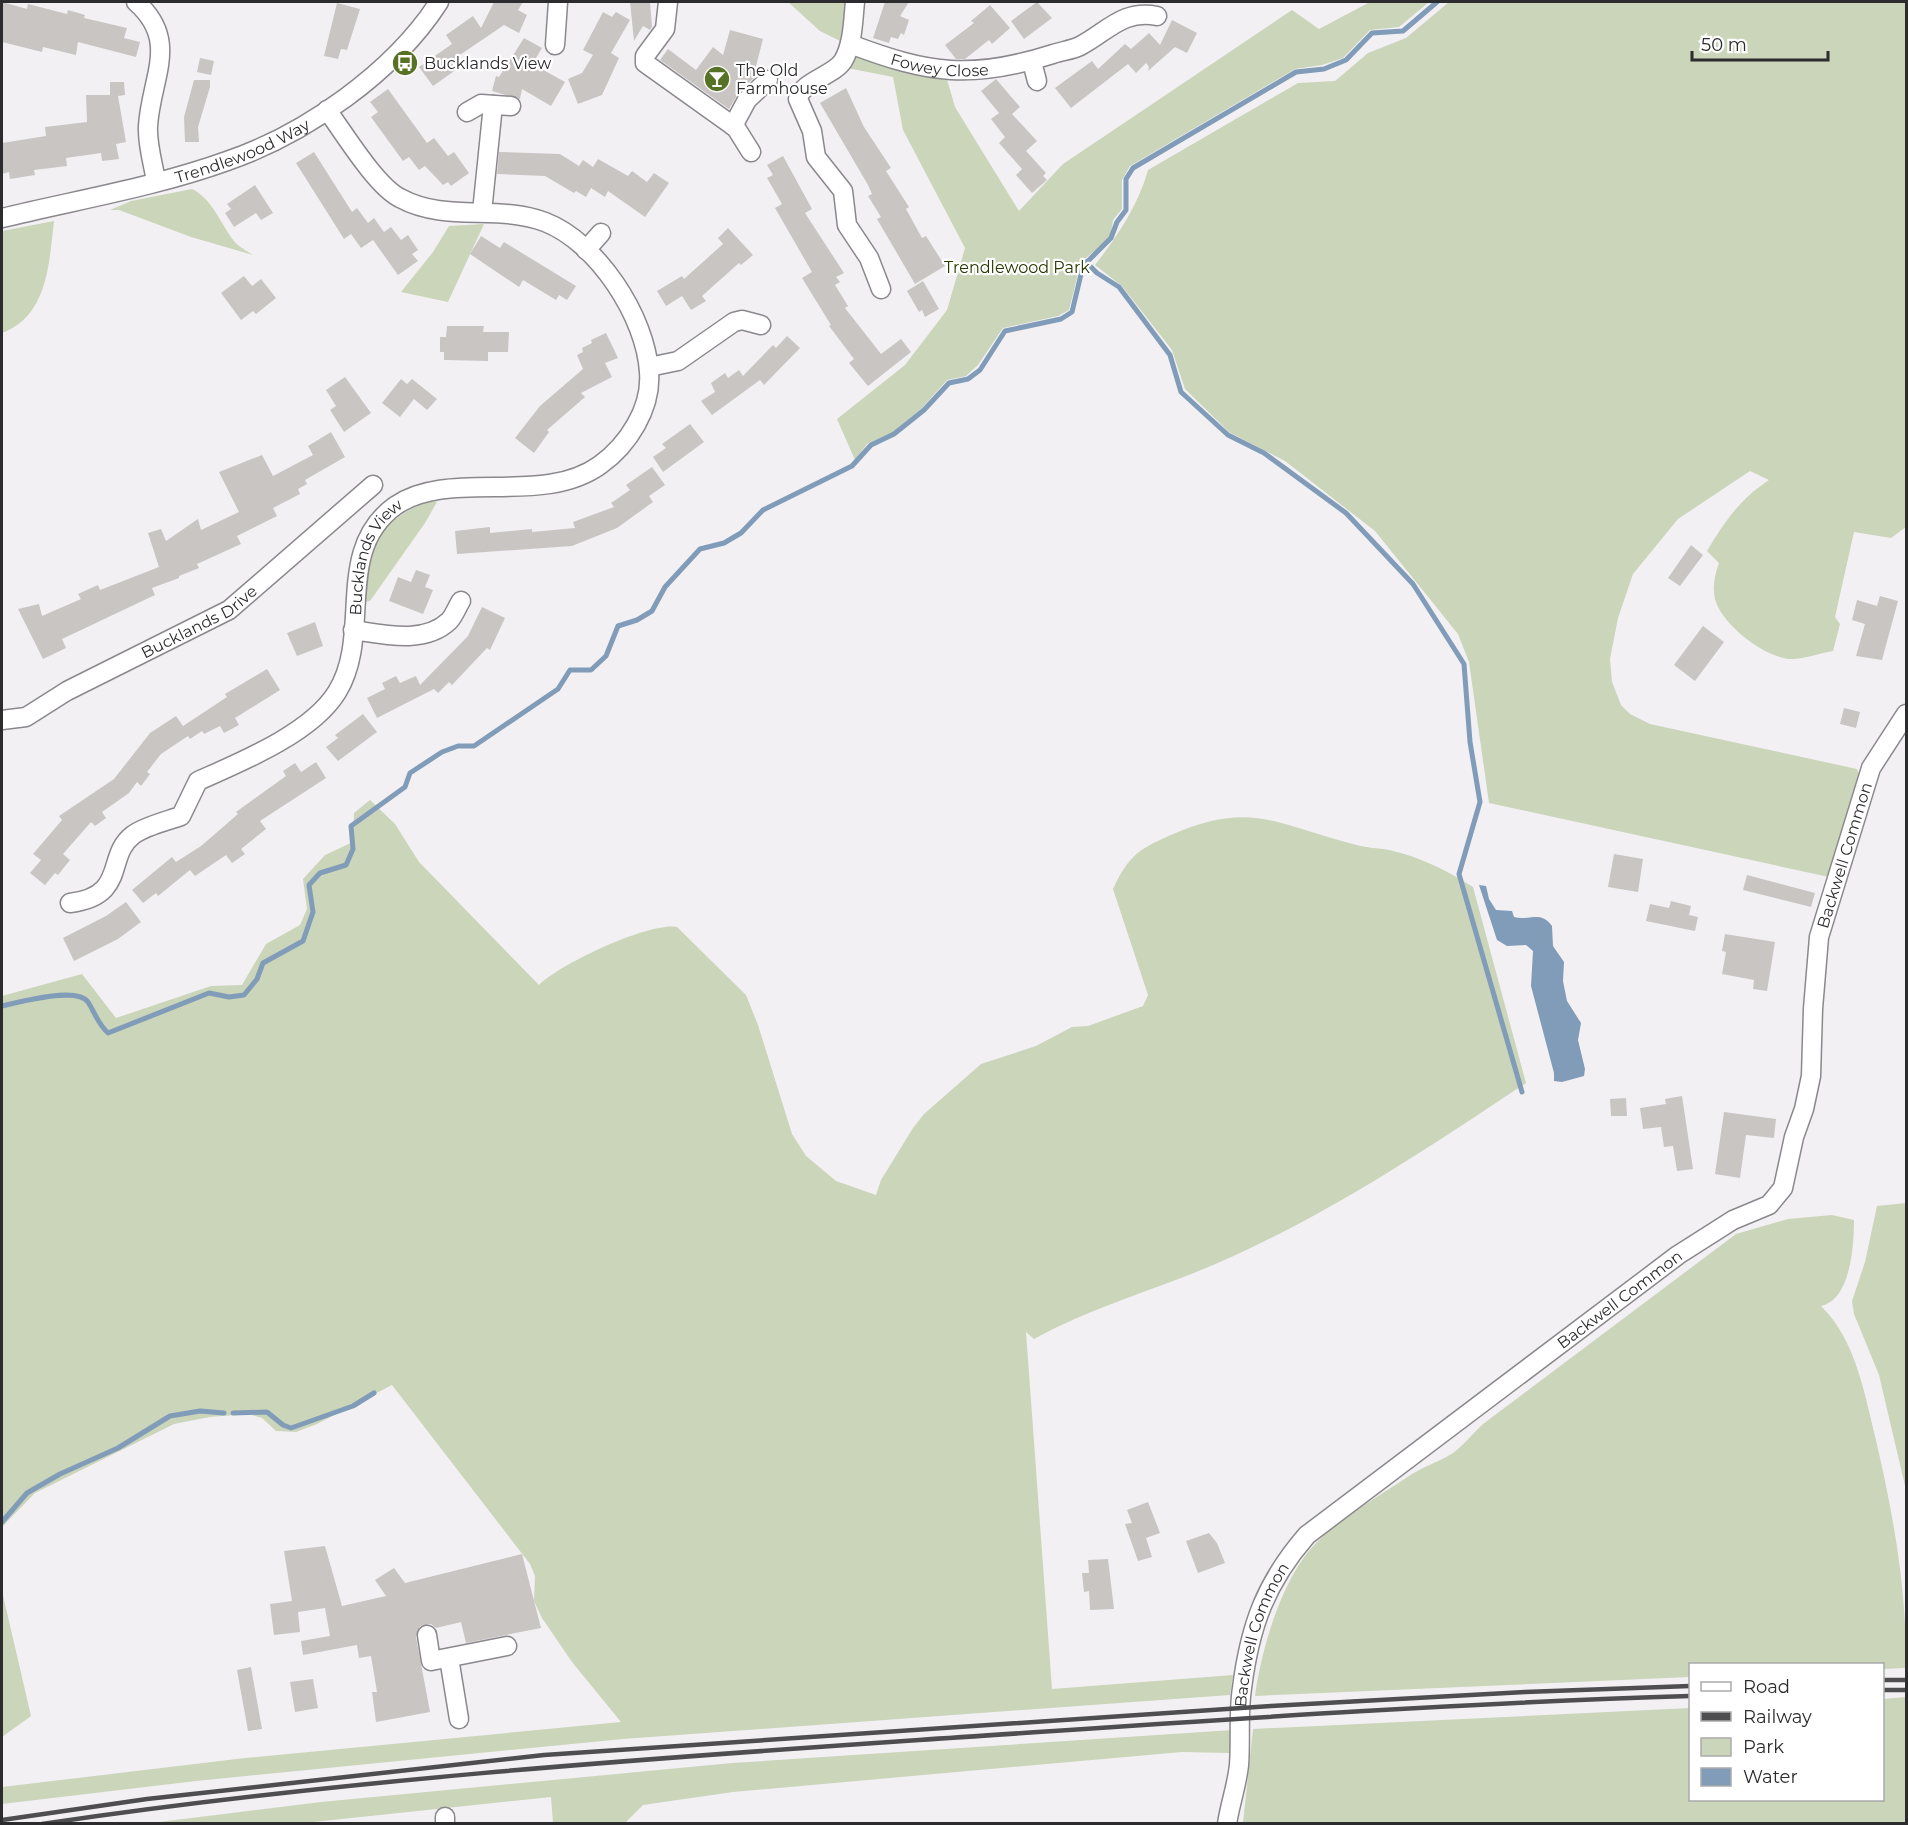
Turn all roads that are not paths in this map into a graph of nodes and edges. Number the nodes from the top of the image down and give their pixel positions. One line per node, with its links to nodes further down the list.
1 (136, 2): 16 (street)
2 (439, 2): 12 (street, Trendlewood Way)
3 (558, 2): 8 (street)
4 (668, 2): 14 (street)
5 (855, 2): 7 (street)
6 (1157, 16): 9 (street, Fowey Close)
7 (850, 44): 9 (street, Fowey Close); 21 (street)
8 (555, 45)
9 (1032, 62): 11 (street)
10 (768, 80): 14 (street)
11 (1038, 81)
12 (327, 110): 16 (street, Trendlewood Way); 17 (street, Bucklands View)
13 (467, 112): 17 (street)
14 (733, 126): 15 (street)
15 (751, 152)
16 (156, 181): 18 (street, Trendlewood Way)
17 (482, 212): 20 (street, Bucklands View)
18 (2, 218)
19 (601, 233): 20 (street)
20 (586, 250): 23 (street, Bucklands View)
21 (881, 289)
22 (761, 325): 23 (street)
23 (649, 367): 26 (street, Bucklands View)
24 (373, 485): 28 (street, Bucklands Drive)
25 (461, 601): 26 (street)
26 (353, 630): 29 (street, Bucklands View)
27 (1906, 714): 34 (street, Backwell Common)
28 (2, 720)
29 (70, 903)
30 (427, 1635): 32 (street)
31 (507, 1646): 32 (street)
32 (449, 1658): 33 (street)
33 (459, 1719)
34 (1227, 1824)

